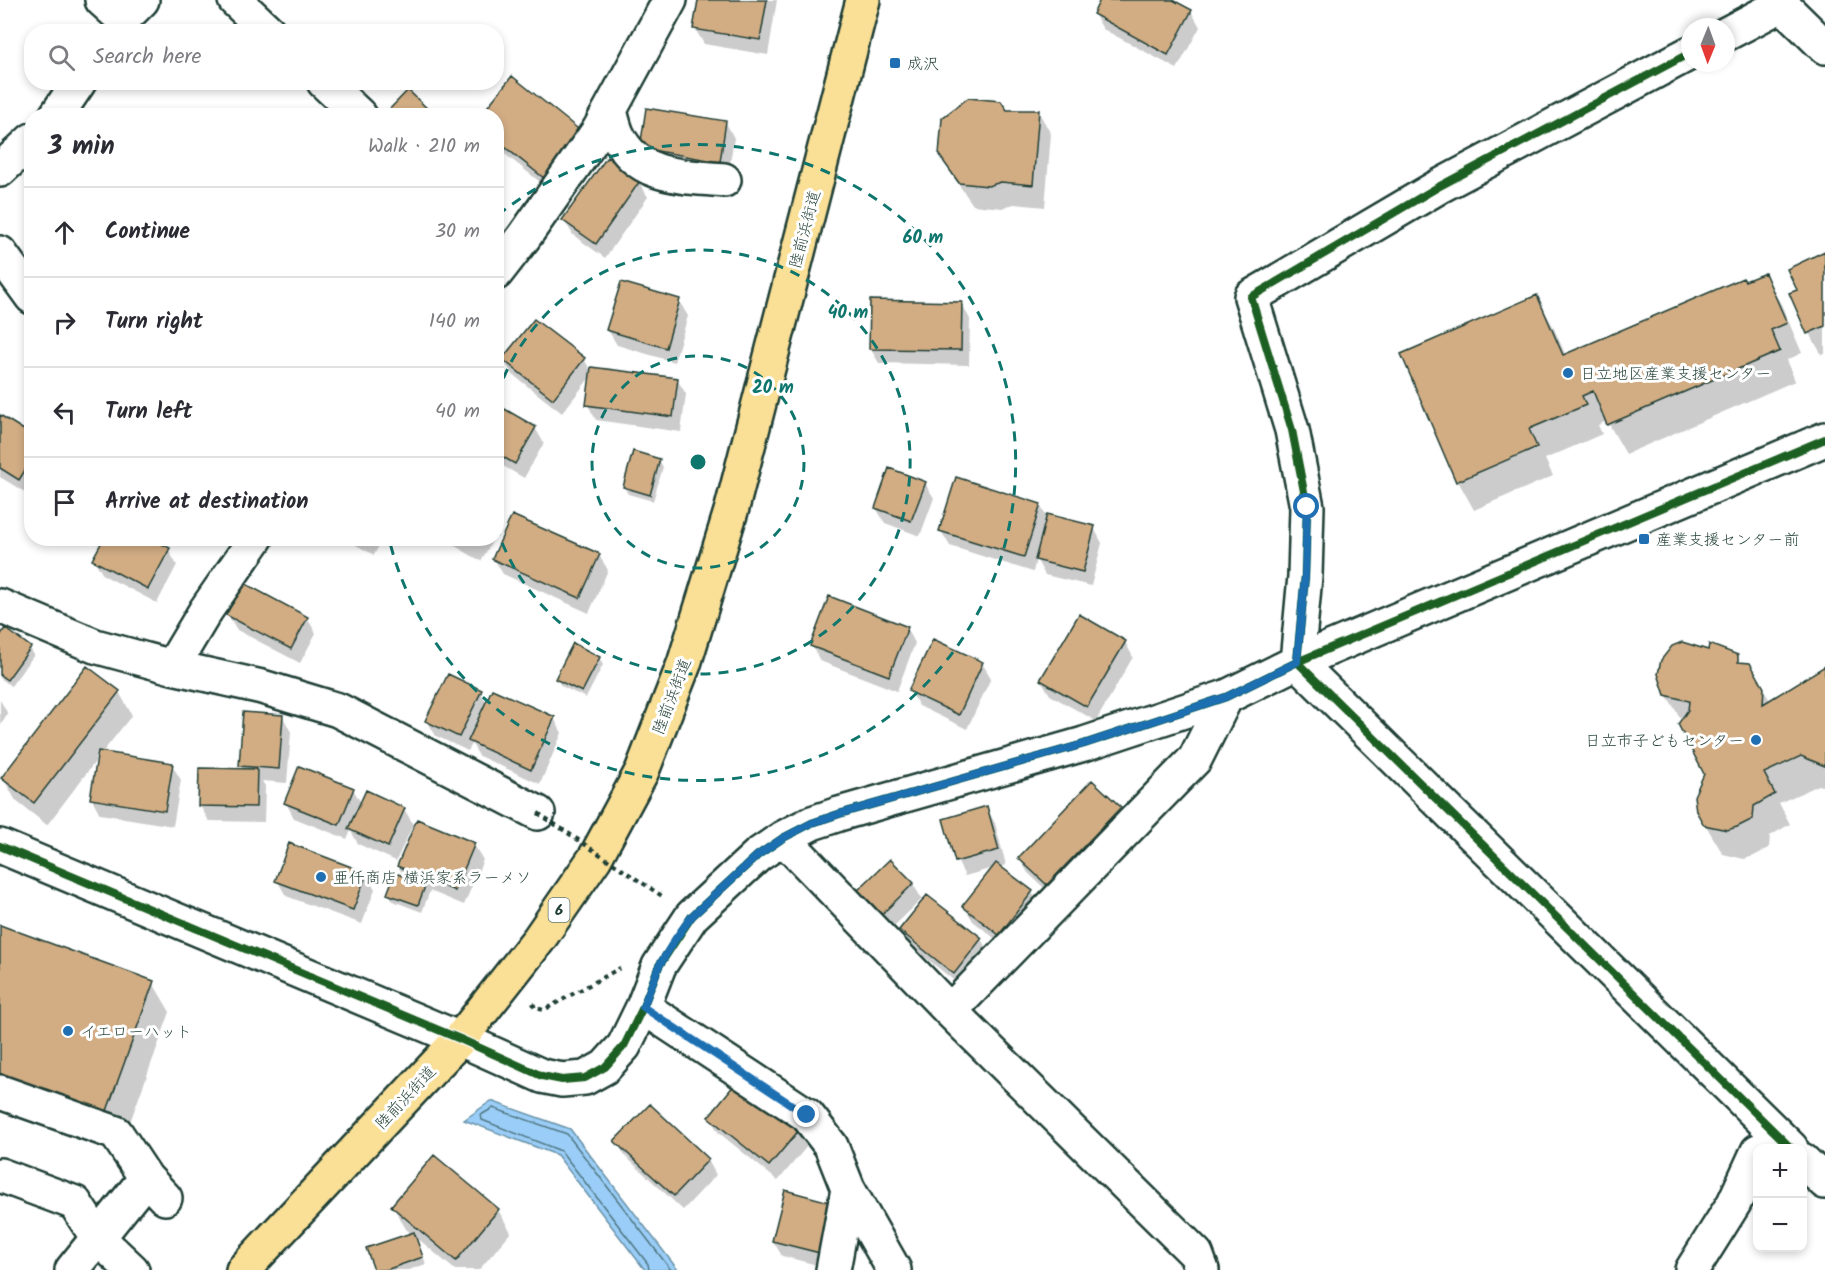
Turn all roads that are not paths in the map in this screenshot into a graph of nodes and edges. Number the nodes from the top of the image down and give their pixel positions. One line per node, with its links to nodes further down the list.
1 (235, 0): 5 (street)
2 (670, 0): 13 (street)
3 (863, 0): 29 (highway, 陸前浜街道 / 6)
4 (1779, 2): 6 (street); 7 (street)
5 (260, 24)
6 (1735, 29)
7 (1825, 47)
8 (1681, 58): 21 (street)
9 (74, 90): 11 (street)
10 (332, 90): 12 (street)
11 (61, 108)
12 (352, 108)
13 (610, 110): 14 (street); 16 (street)
14 (724, 180)
15 (0, 253): 17 (street)
16 (504, 263)
17 (24, 286)
18 (1825, 439): 21 (street)
19 (250, 546): 22 (street)
20 (0, 606): 22 (street)
21 (1297, 662): 23 (street); 31 (street)
22 (172, 667): 24 (street)
23 (1226, 697): 25 (street); 28 (street)
24 (538, 813)
25 (783, 838): 27 (street); 28 (street)
26 (0, 846): 29 (street)
27 (643, 1007): 29 (street); 36 (street)
28 (950, 1011): 43 (street)
29 (460, 1039): 40 (highway, 陸前浜街道 / 6)
30 (0, 1092): 37 (street)
31 (1769, 1144)
32 (1807, 1164): 35 (street)
33 (1753, 1171): 44 (street)
34 (0, 1175): 37 (street)
35 (1825, 1182)
36 (848, 1189): 41 (street); 42 (street)
37 (97, 1237): 38 (street); 39 (street)
38 (72, 1270)
39 (132, 1270)
40 (243, 1270)
41 (833, 1270)
42 (894, 1270)
43 (1202, 1270)
44 (1692, 1270)

